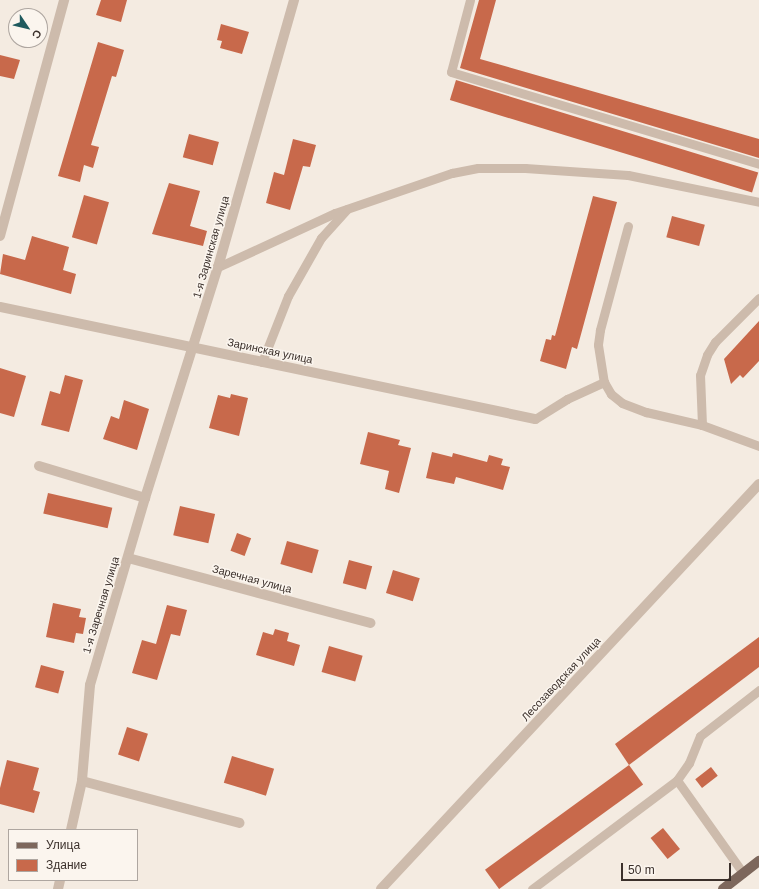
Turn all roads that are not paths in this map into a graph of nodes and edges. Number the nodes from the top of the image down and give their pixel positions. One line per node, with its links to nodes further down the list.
1 (64, 0): 8 (street)
2 (294, 0): 9 (street, 1-я Заринская улица)
3 (470, 0): 4 (lane)
4 (759, 164)
5 (759, 202): 6 (lane)
6 (348, 208): 9 (lane); 13 (lane)
7 (628, 226): 14 (lane)
8 (0, 236)
9 (218, 267): 12 (street, 1-я Заринская улица)
10 (759, 298): 16 (lane)
11 (0, 307): 12 (street, Заринская улица)
12 (193, 347): 13 (street, Заринская улица); 20 (street, 1-я Заринская улица)
13 (262, 362): 15 (street, Заринская улица)
14 (604, 382): 15 (lane); 16 (lane)
15 (535, 419)
16 (702, 425): 17 (lane)
17 (759, 446)
18 (39, 466): 20 (street)
19 (759, 484): 30 (street, Лесозаводская улица)
20 (145, 498): 21 (street, 1-я Заречная улица)
21 (128, 558): 22 (street, Заречная улица); 25 (street, 1-я Заречная улица)
22 (370, 623)
23 (759, 690): 24 (lane)
24 (677, 780): 29 (lane); 31 (lane)
25 (82, 781): 26 (street); 27 (street, 1-я Заречная улица)
26 (240, 823)
27 (71, 829)
28 (759, 861): 29 (main road)
29 (743, 873): 32 (main road)
30 (381, 889)
31 (532, 889)
32 (723, 889)

